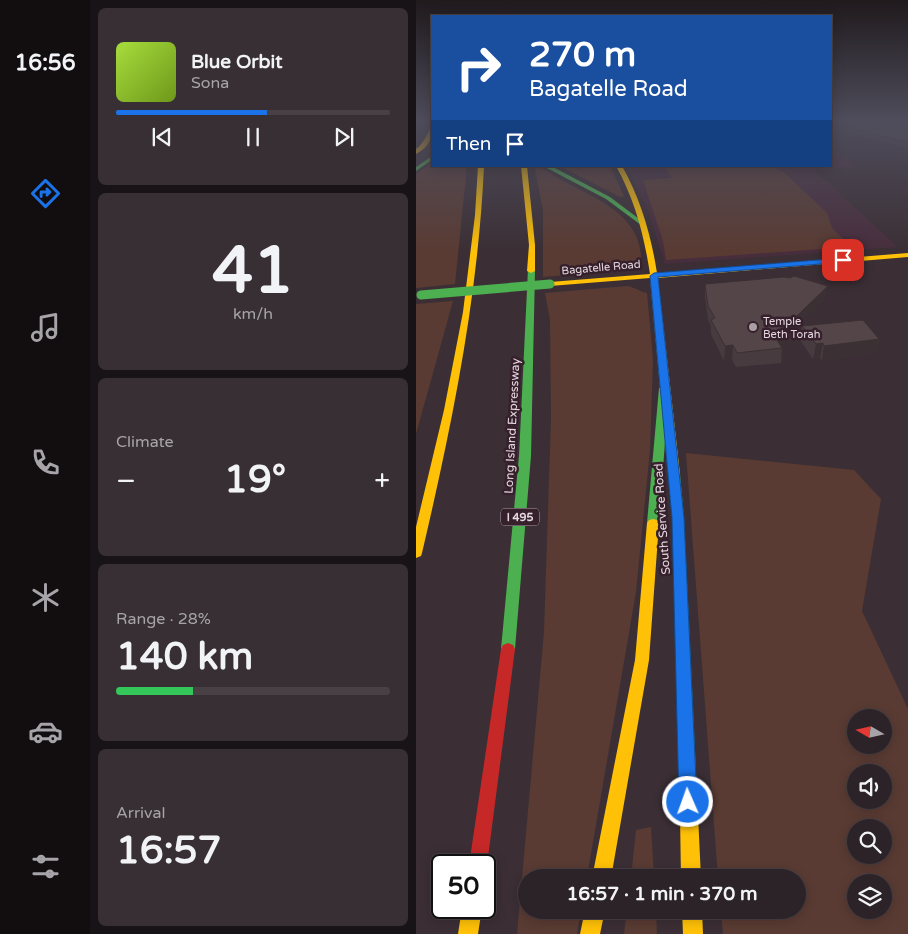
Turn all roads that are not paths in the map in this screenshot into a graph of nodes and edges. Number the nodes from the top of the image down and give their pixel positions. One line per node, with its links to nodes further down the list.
1 (481, 167): 10 (main road)
2 (524, 167): 11 (main road, Long Island Expressway / I 495)
3 (548, 167): 5 (main road)
4 (620, 167): 5 (main road, South Service Road)
5 (642, 224): 7 (main road, South Service Road)
6 (908, 255): 7 (main road, Bagatelle Road)
7 (654, 276): 8 (main road, Bagatelle Road, bridge); 9 (main road, South Service Road)
8 (419, 295)
9 (664, 388): 12 (main road); 13 (main road, South Service Road)
10 (416, 553)
11 (480, 854)
12 (603, 869)
13 (691, 869)
14 (470, 919): 17 (main road)
15 (592, 919): 18 (main road)
16 (692, 919): 19 (main road)
17 (468, 934)
18 (590, 934)
19 (693, 934)

